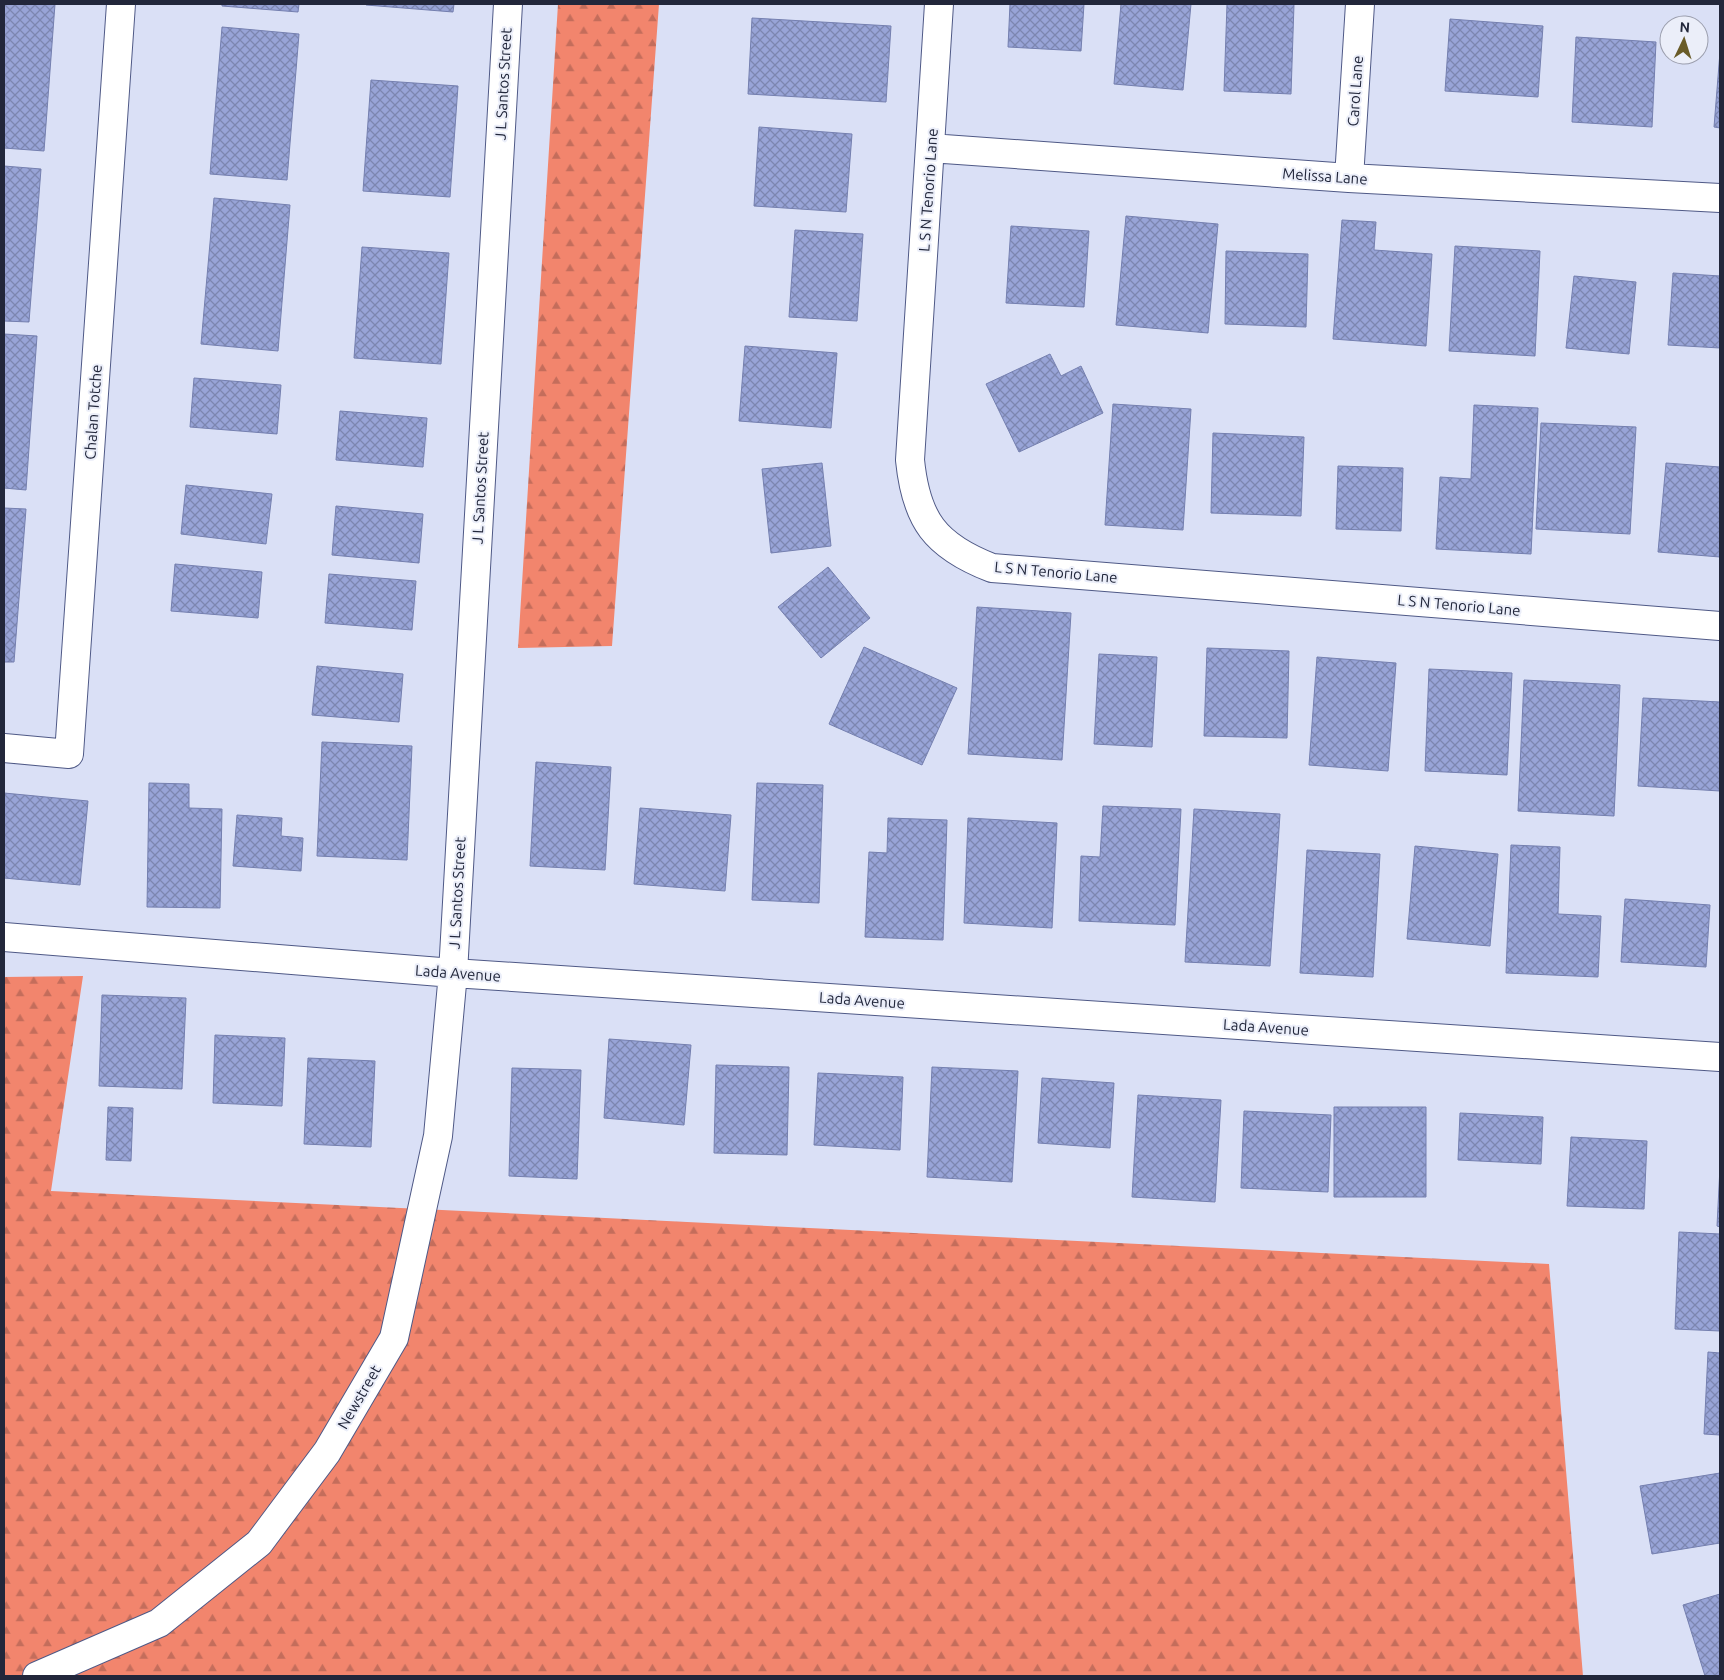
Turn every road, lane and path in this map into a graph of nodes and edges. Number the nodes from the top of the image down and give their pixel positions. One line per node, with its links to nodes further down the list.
1 (121, 4): 9 (street, Chalan Totche)
2 (508, 4): 11 (street, J L Santos Street)
3 (939, 4): 5 (street, L S N Tenorio Lane)
4 (1360, 4): 6 (street, Carol Lane)
5 (930, 148): 6 (street, Melissa Lane); 8 (street, L S N Tenorio Lane)
6 (1349, 178): 7 (street, Melissa Lane)
7 (1720, 198)
8 (1720, 626)
9 (4, 748)
10 (4, 937): 11 (street, Lada Avenue)
11 (453, 973): 12 (street, Lada Avenue); 13 (street, Newstreet)
12 (1720, 1057)
13 (37, 1676)

